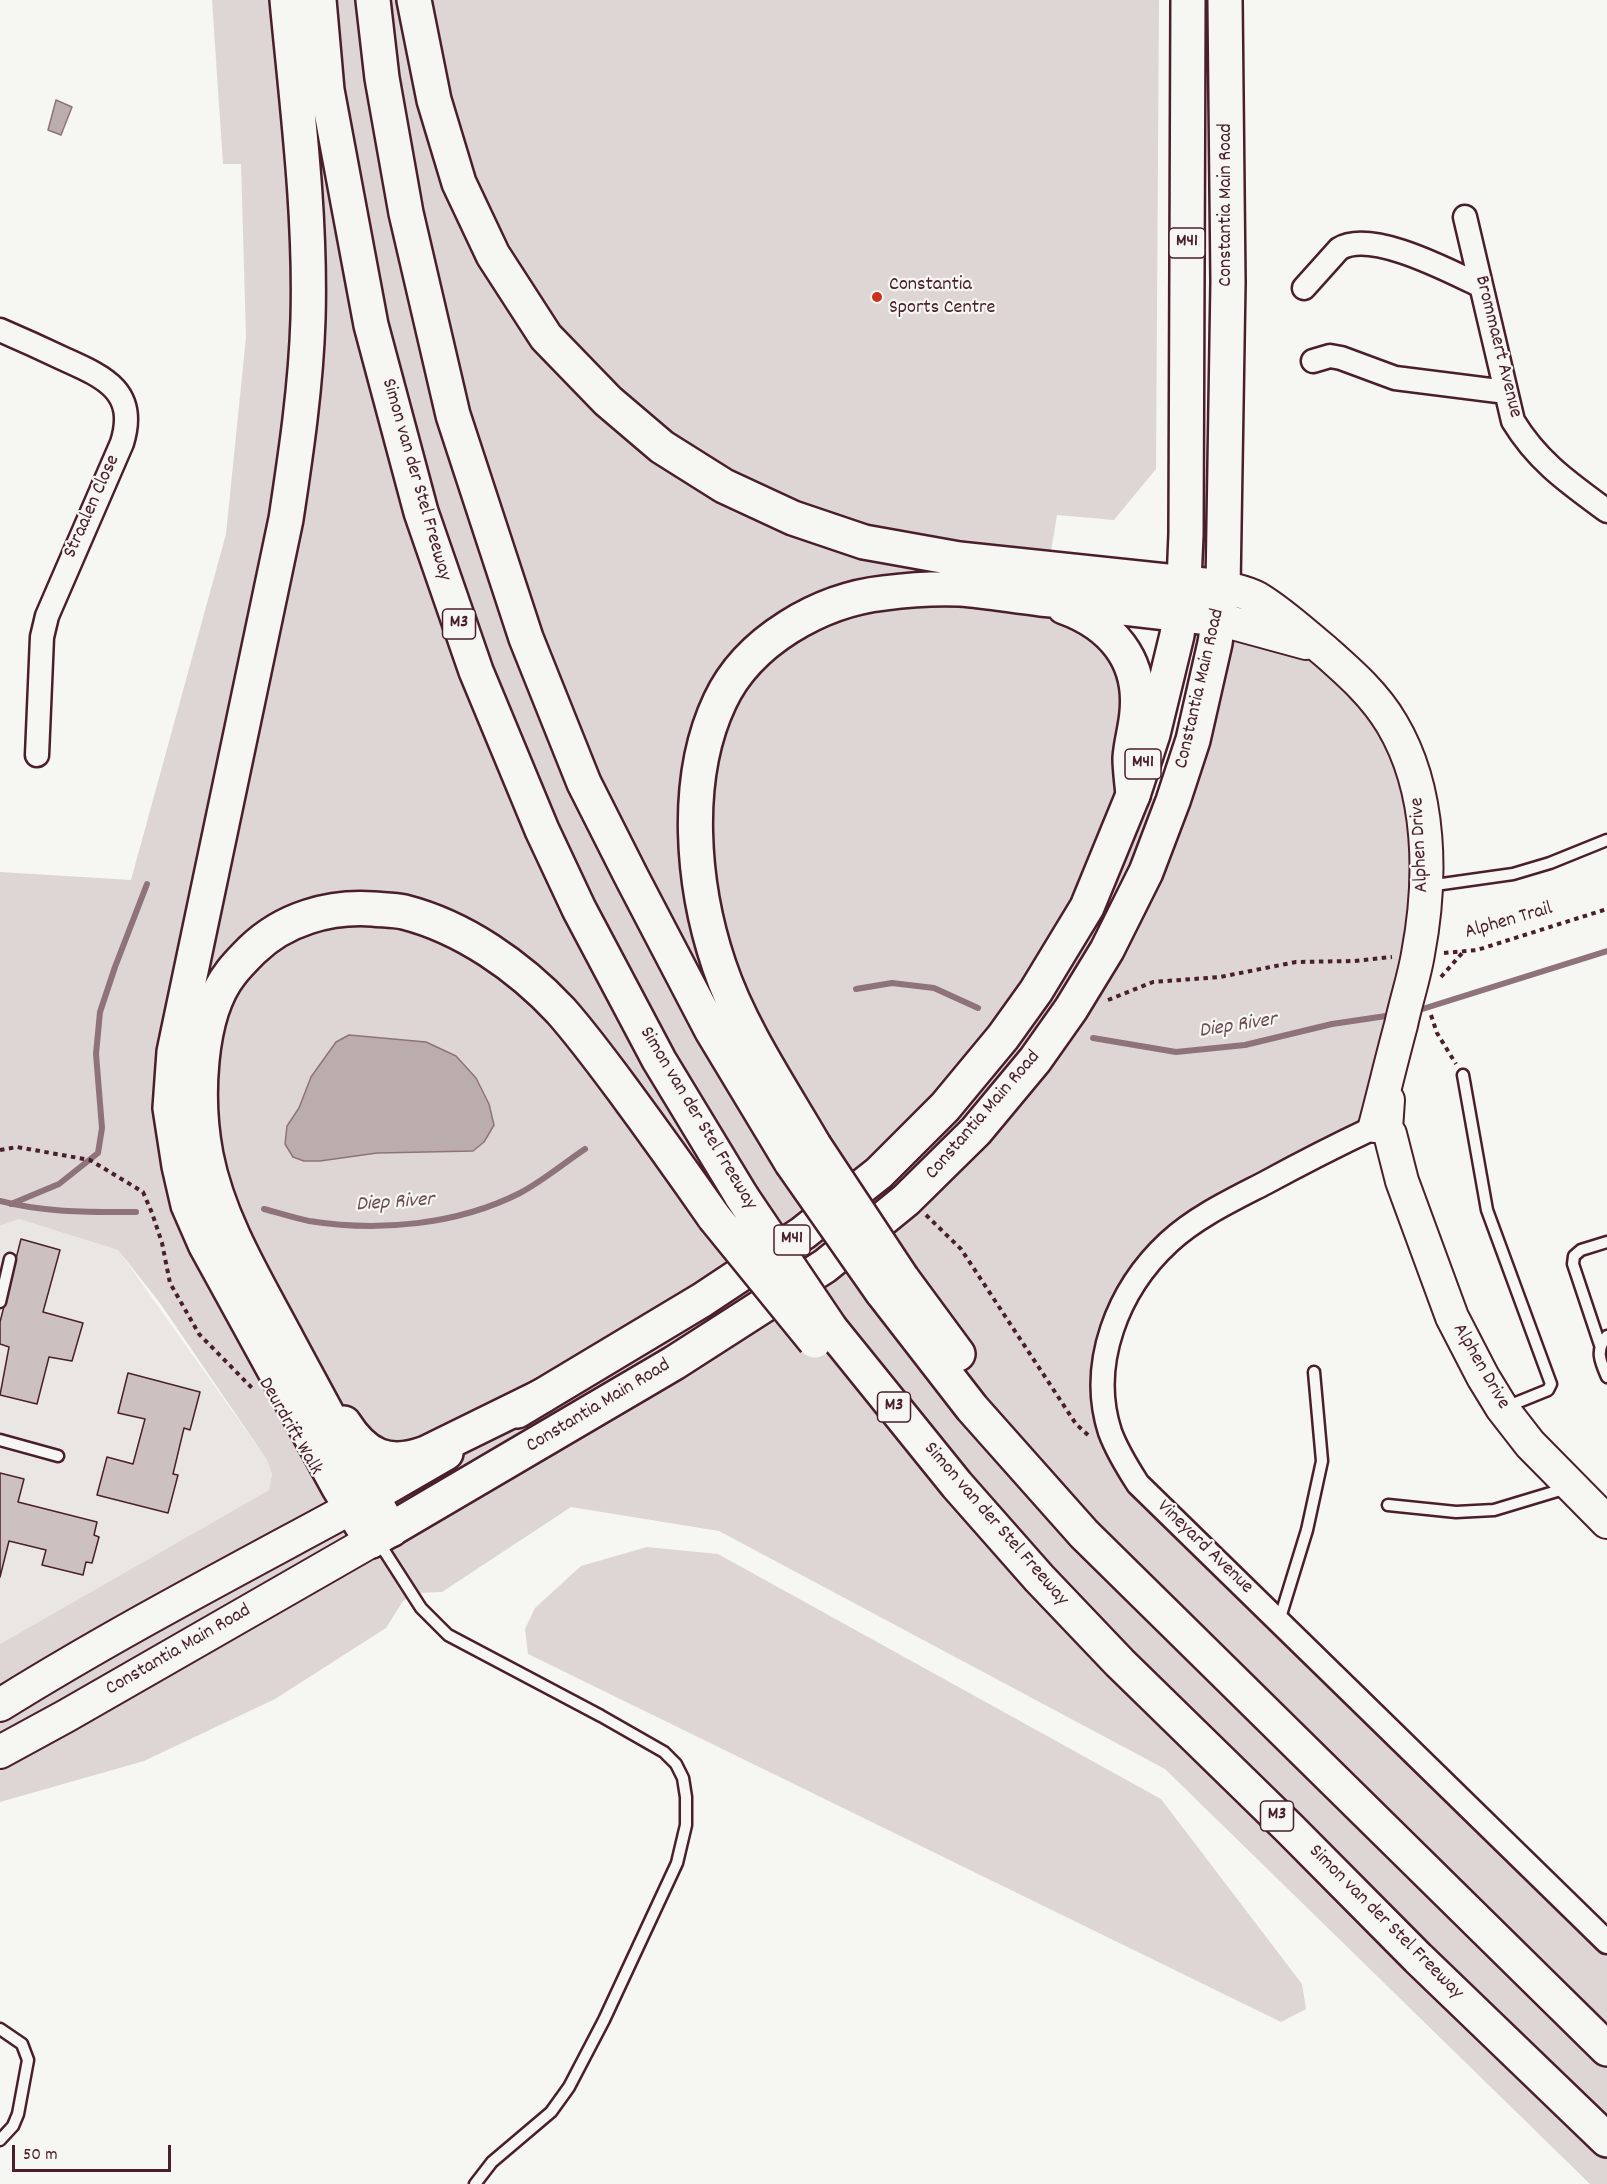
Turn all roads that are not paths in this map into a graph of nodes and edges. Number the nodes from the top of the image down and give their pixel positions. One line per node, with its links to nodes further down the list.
1 (287, 0): 41 (main road)
2 (319, 0): 30 (main road, Simon van der Stel Freeway / M3, bridge)
3 (372, 0): 26 (main road)
4 (414, 0): 14 (main road)
5 (1188, 0): 14 (main road, Constantia Main Road / M41)
6 (1225, 0): 15 (main road, Constantia Main Road / M41)
7 (1465, 217): 8 (street, Brommaert Avenue)
8 (1481, 286): 9 (street); 12 (street, Brommaert Avenue)
9 (1304, 288)
10 (0, 330): 20 (street, Straalen Close)
11 (1313, 361): 12 (street)
12 (1506, 392): 13 (street, Brommaert Avenue)
13 (1607, 511)
14 (1184, 582): 15 (main road); 17 (main road, Constantia Main Road / M41)
15 (1222, 587): 18 (main road, Constantia Main Road / M41); 19 (street, Alphen Drive)
16 (1043, 599): 17 (main road); 21 (main road); 26 (main road)
17 (1181, 614): 18 (main road); 21 (main road, Constantia Main Road / M41)
18 (1218, 619): 19 (street, Alphen Drive); 44 (main road, Constantia Main Road / M41)
19 (1321, 648): 23 (street, Alphen Drive)
20 (37, 755)
21 (1134, 795): 36 (main road, Constantia Main Road / M41)
22 (1607, 840): 23 (lane)
23 (1425, 886): 25 (street, Alphen Drive)
24 (1463, 1075): 37 (lane)
25 (1373, 1137): 37 (street, Alphen Drive); 45 (street, Vineyard Avenue)
26 (802, 1153): 50 (main road, bridge)
27 (1607, 1242): 31 (lane)
28 (10, 1259): 29 (lane)
29 (0, 1302)
30 (823, 1335): 32 (main road, bridge); 52 (main road, Simon van der Stel Freeway / M3)
31 (1604, 1340): 33 (lane)
32 (296, 1356): 36 (main road); 41 (main road)
33 (1604, 1364): 35 (lane)
34 (1314, 1372): 45 (lane)
35 (1607, 1377)
36 (542, 1396): 41 (main road, Constantia Main Road / M41)
37 (1502, 1408): 40 (street, Alphen Drive)
38 (0, 1440): 39 (lane)
39 (58, 1456)
40 (1570, 1487): 42 (lane); 43 (street, Alphen Drive)
41 (361, 1502): 44 (main road); 46 (street, Constantia Main Road / M41)
42 (1388, 1505)
43 (1607, 1522)
44 (379, 1537): 47 (street, Constantia Main Road / M41); 53 (lane)
45 (1279, 1621): 48 (street, Vineyard Avenue)
46 (0, 1705)
47 (0, 1752)
48 (1607, 1942)
49 (0, 2029): 51 (lane)
50 (1607, 2049)
51 (0, 2140)
52 (1607, 2140)
53 (475, 2184)

